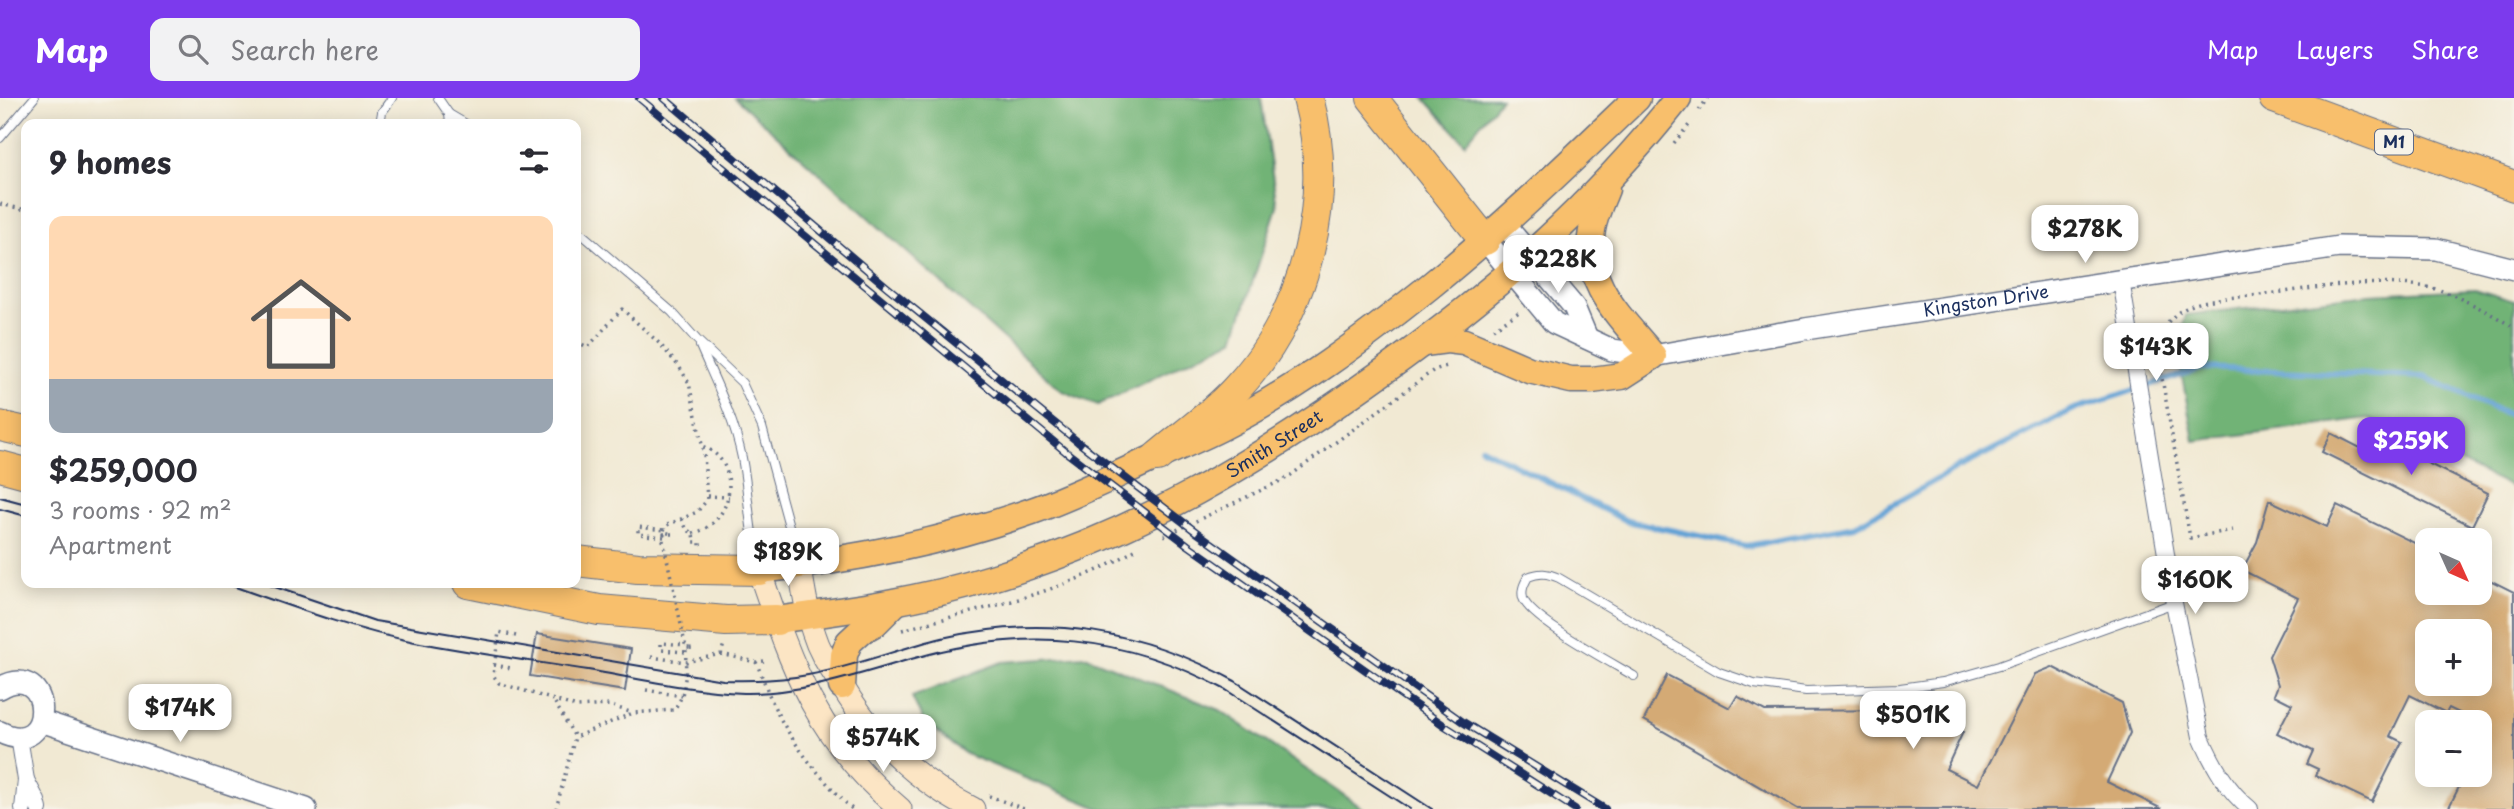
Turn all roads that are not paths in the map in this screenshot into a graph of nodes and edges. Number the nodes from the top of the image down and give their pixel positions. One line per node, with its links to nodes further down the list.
1 (34, 98): 13 (lane)
2 (392, 98): 10 (lane)
3 (438, 98): 9 (lane)
4 (1308, 98): 26 (highway)
5 (1372, 98): 16 (highway)
6 (1637, 98): 16 (main road)
7 (1678, 98): 14 (main road, Smith Street)
8 (2274, 98): 15 (highway, M1)
9 (449, 114): 11 (lane); 12 (lane)
10 (381, 119)
11 (450, 119)
12 (458, 119)
13 (0, 138)
14 (1609, 179): 18 (main road, Smith Street); 23 (main road)
15 (2514, 186)
16 (1494, 232): 18 (street, Kingston Drive); 26 (main road)
17 (581, 233): 21 (lane)
18 (1522, 264): 22 (main road, Smith Street); 23 (street, Kingston Drive)
19 (2514, 269): 20 (street, Kingston Drive)
20 (2121, 280): 23 (street, Kingston Drive); 34 (street)
21 (697, 340): 30 (lane); 31 (lane)
22 (1424, 342): 23 (main road); 33 (main road, Smith Street)
23 (1653, 356)
24 (0, 426): 25 (highway)
25 (21, 431)
26 (1157, 457): 30 (main road)
27 (0, 466): 28 (highway)
28 (21, 471)
29 (581, 562): 31 (highway)
30 (799, 565): 31 (main road); 35 (main road)
31 (759, 569): 36 (main road)
32 (492, 588): 36 (highway)
33 (896, 602): 35 (main road, Smith Street); 38 (main road)
34 (2174, 603): 37 (lane); 48 (street)
35 (808, 615): 36 (main road, Smith Street); 38 (main road)
36 (776, 620): 47 (main road)
37 (1634, 676)
38 (842, 686): 43 (main road)
39 (0, 688): 40 (street)
40 (41, 721): 41 (street); 46 (street)
41 (9, 735): 42 (street)
42 (26, 780): 44 (street); 45 (street)
43 (977, 801)
44 (23, 809)
45 (39, 809)
46 (306, 809)
47 (900, 809)
48 (2250, 809)

